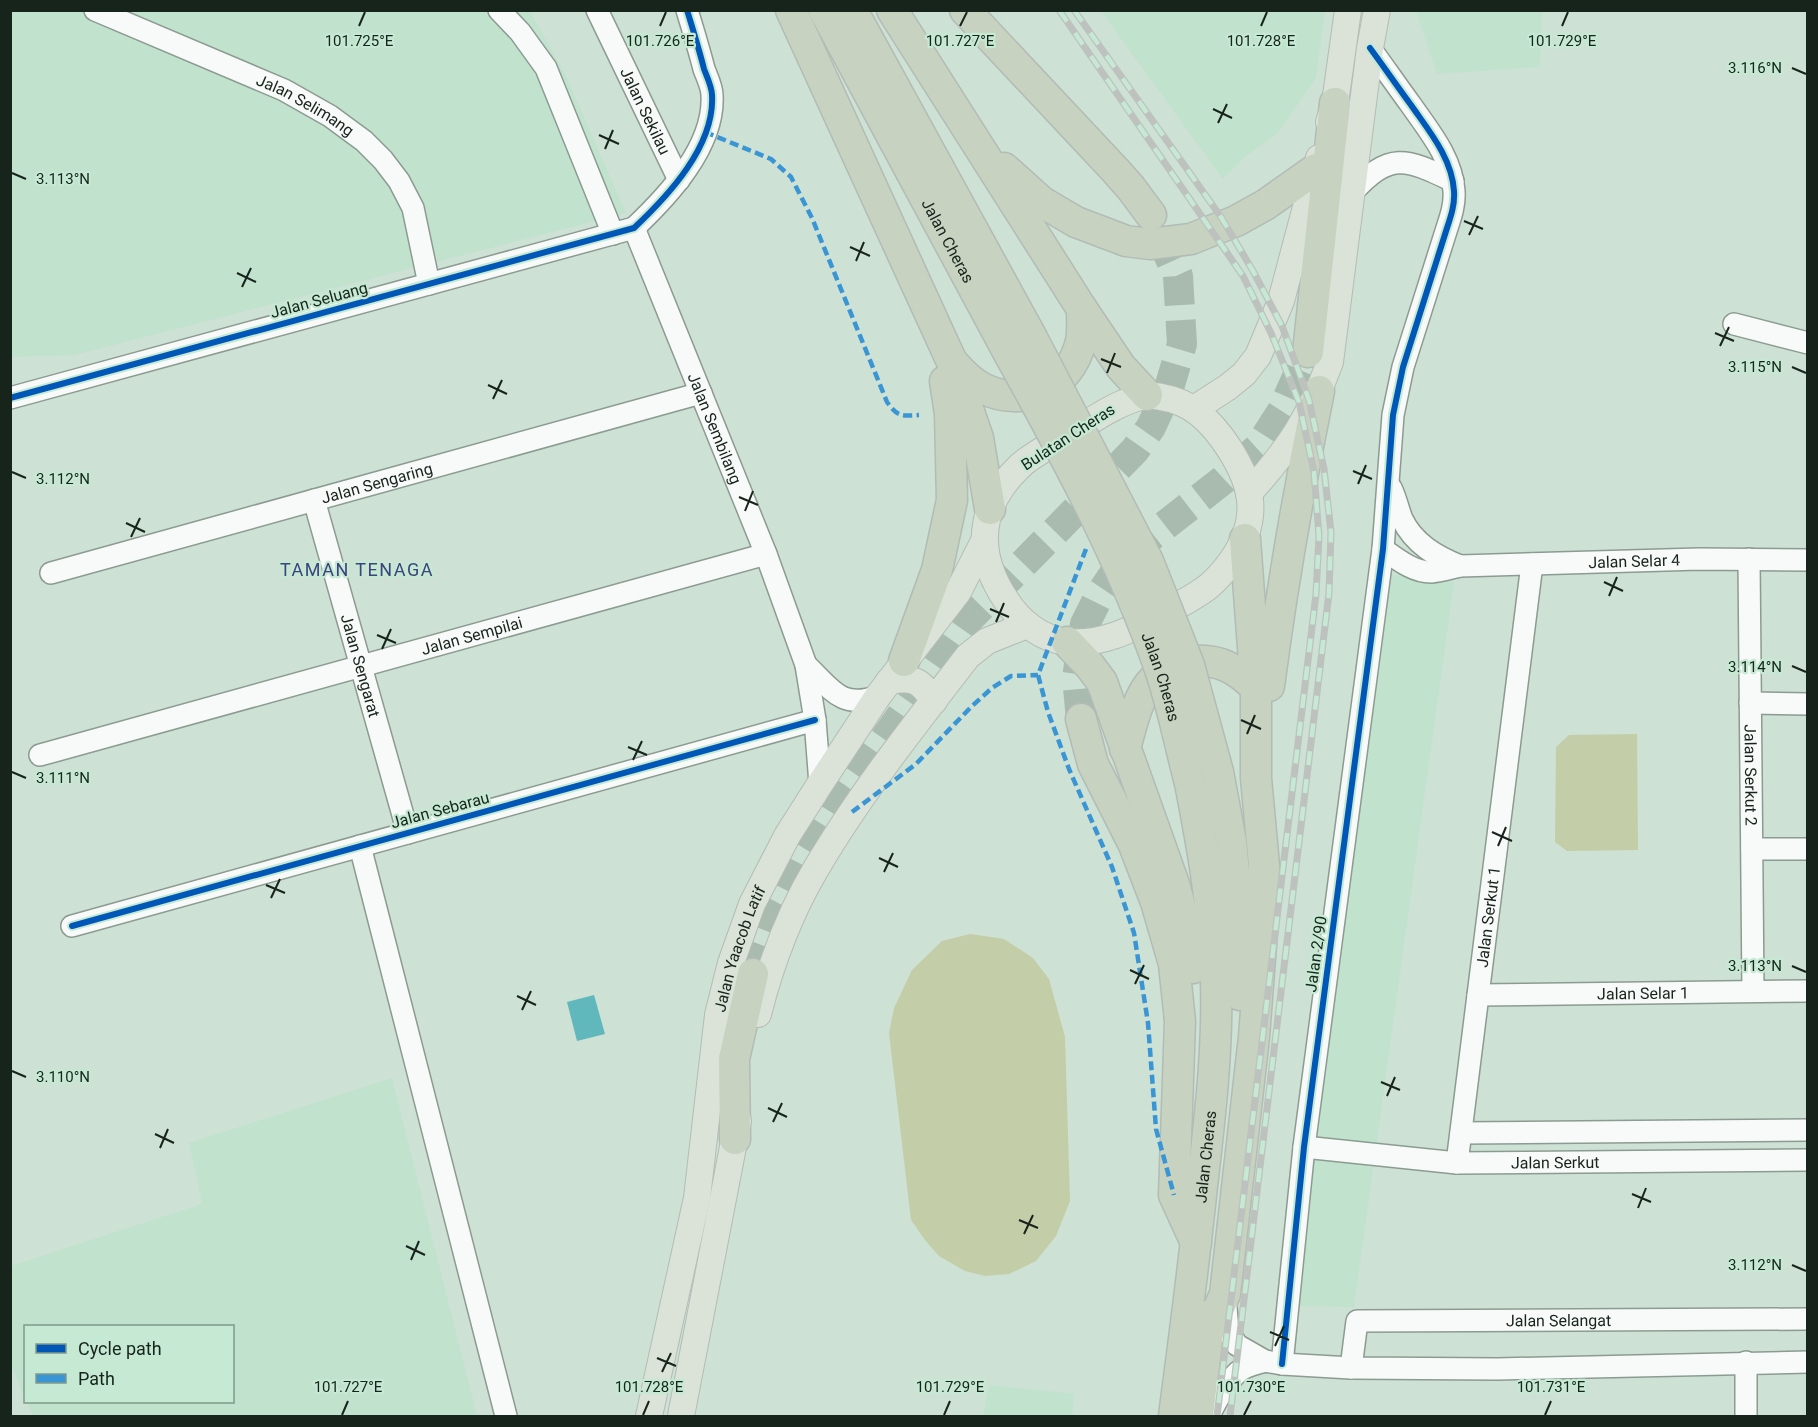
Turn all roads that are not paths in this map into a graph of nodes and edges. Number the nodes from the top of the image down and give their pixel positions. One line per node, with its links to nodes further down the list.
1 (95, 10): 22 (street, Jalan Selimang)
2 (499, 10): 21 (street)
3 (597, 10): 16 (street, Jalan Sekilau)
4 (687, 10): 16 (street)
5 (791, 10): 24 (highway)
6 (824, 10): 26 (highway, Jalan Cheras)
7 (852, 10): 26 (highway, Jalan Cheras)
8 (892, 10): 14 (highway)
9 (965, 10): 19 (highway)
10 (1348, 10): 13 (main road)
11 (1377, 10): 12 (main road)
12 (1370, 48): 17 (street); 18 (main road)
13 (1335, 103): 15 (main road); 28 (highway)
14 (972, 136): 15 (highway); 23 (highway)
15 (1316, 169): 34 (main road)
16 (680, 180): 20 (street)
17 (1453, 181): 18 (street); 35 (street, Jalan 2/90)
18 (1351, 194): 30 (main road)
19 (1151, 215)
20 (634, 228): 21 (street, Jalan Seluang); 31 (street, Jalan Sembilang)
21 (613, 234): 22 (street, Jalan Seluang)
22 (429, 284): 33 (street, Jalan Seluang)
23 (1082, 309): 29 (highway); 32 (highway)
24 (935, 324): 29 (highway); 52 (highway)
25 (1734, 324): 27 (street)
26 (1019, 343): 72 (highway, Jalan Cheras, bridge); 82 (highway, Jalan Cheras, bridge)
27 (1808, 343)
28 (1308, 352)
29 (952, 362): 38 (highway)
30 (1319, 391): 36 (main road); 61 (highway)
31 (701, 393): 37 (street, Jalan Sengaring); 42 (street, Jalan Sembilang)
32 (1147, 395): 34 (main road, Bulatan Cheras); 38 (main road, Bulatan Cheras)
33 (10, 398)
34 (1194, 409): 36 (main road, Bulatan Cheras)
35 (1388, 480): 41 (street, Jalan 2/90); 46 (street, Jalan Selar 4)
36 (1249, 493): 39 (main road, Bulatan Cheras)
37 (314, 500): 47 (street, Jalan Sengaring); 51 (street, Jalan Sengarat)
38 (990, 509): 40 (main road, Bulatan Cheras)
39 (1245, 539): 49 (main road, Bulatan Cheras); 53 (highway)
40 (984, 540): 48 (main road, Bulatan Cheras); 52 (main road, Jalan Yaacob Latif)
41 (1383, 549): 46 (street, Jalan Selar 4); 76 (street, Jalan 2/90)
42 (766, 554): 50 (street, Jalan Sembilang); 51 (street, Jalan Sempilai)
43 (1749, 559): 44 (street, Jalan Selar 4); 45 (street, Jalan Selar 4); 55 (street, Jalan Serkut 2)
44 (1808, 560)
45 (1532, 564): 46 (street, Jalan Selar 4); 71 (street, Jalan Serkut 1)
46 (1460, 567)
47 (51, 573)
48 (1027, 625): 49 (main road, Bulatan Cheras); 54 (main road)
49 (1067, 642): 59 (highway)
50 (806, 665): 52 (street, Jalan Sembilang); 58 (street, Jalan Sembilang)
51 (361, 666): 60 (street, Jalan Sempilai); 63 (street, Jalan Sengarat)
52 (890, 679): 54 (main road); 62 (main road, Jalan Yaacob Latif)
53 (1256, 688): 59 (highway); 61 (highway)
54 (934, 701): 75 (main road)
55 (1750, 703): 56 (street); 65 (street, Jalan Serkut 2)
56 (1808, 704)
57 (1081, 719): 79 (highway)
58 (816, 720): 62 (street, Jalan Sembilang); 63 (street, Jalan Sebarau)
59 (1125, 749): 72 (highway)
60 (40, 754)
61 (1256, 778): 80 (highway)
62 (820, 784): 88 (main road, Jalan Yaacob Latif)
63 (408, 833): 64 (street, Jalan Sebarau)
64 (360, 846): 67 (street, Jalan Sebarau); 87 (street)
65 (1752, 849): 66 (street); 69 (street, Jalan Serkut 2)
66 (1808, 849)
67 (72, 926)
68 (753, 974): 75 (highway)
69 (1753, 991): 70 (street, Jalan Selar 1); 71 (street, Jalan Selar 1)
70 (1808, 991)
71 (1478, 995): 74 (street, Jalan Serkut 1)
72 (1215, 1016): 79 (highway, Jalan Cheras)
73 (1808, 1130): 74 (street, Jalan Serkut)
74 (1461, 1133): 78 (street, Jalan Serkut 1)
75 (735, 1139): 89 (main road)
76 (1304, 1147): 78 (street, Jalan Serkut); 83 (street, Jalan 2/90)
77 (1808, 1160): 78 (street, Jalan Serkut)
78 (1457, 1163)
79 (1196, 1243): 90 (highway, Jalan Cheras)
80 (1225, 1294): 82 (highway); 83 (street)
81 (1808, 1318): 86 (street, Jalan Selangat)
82 (1207, 1335): 91 (highway, Jalan Cheras)
83 (1273, 1362): 86 (street); 92 (street)
84 (1746, 1362): 85 (street); 86 (street); 93 (street)
85 (1808, 1362)
86 (1351, 1368)
87 (506, 1416)
88 (649, 1416)
89 (681, 1416)
90 (1174, 1416)
91 (1198, 1416)
92 (1209, 1416)
93 (1746, 1416)

